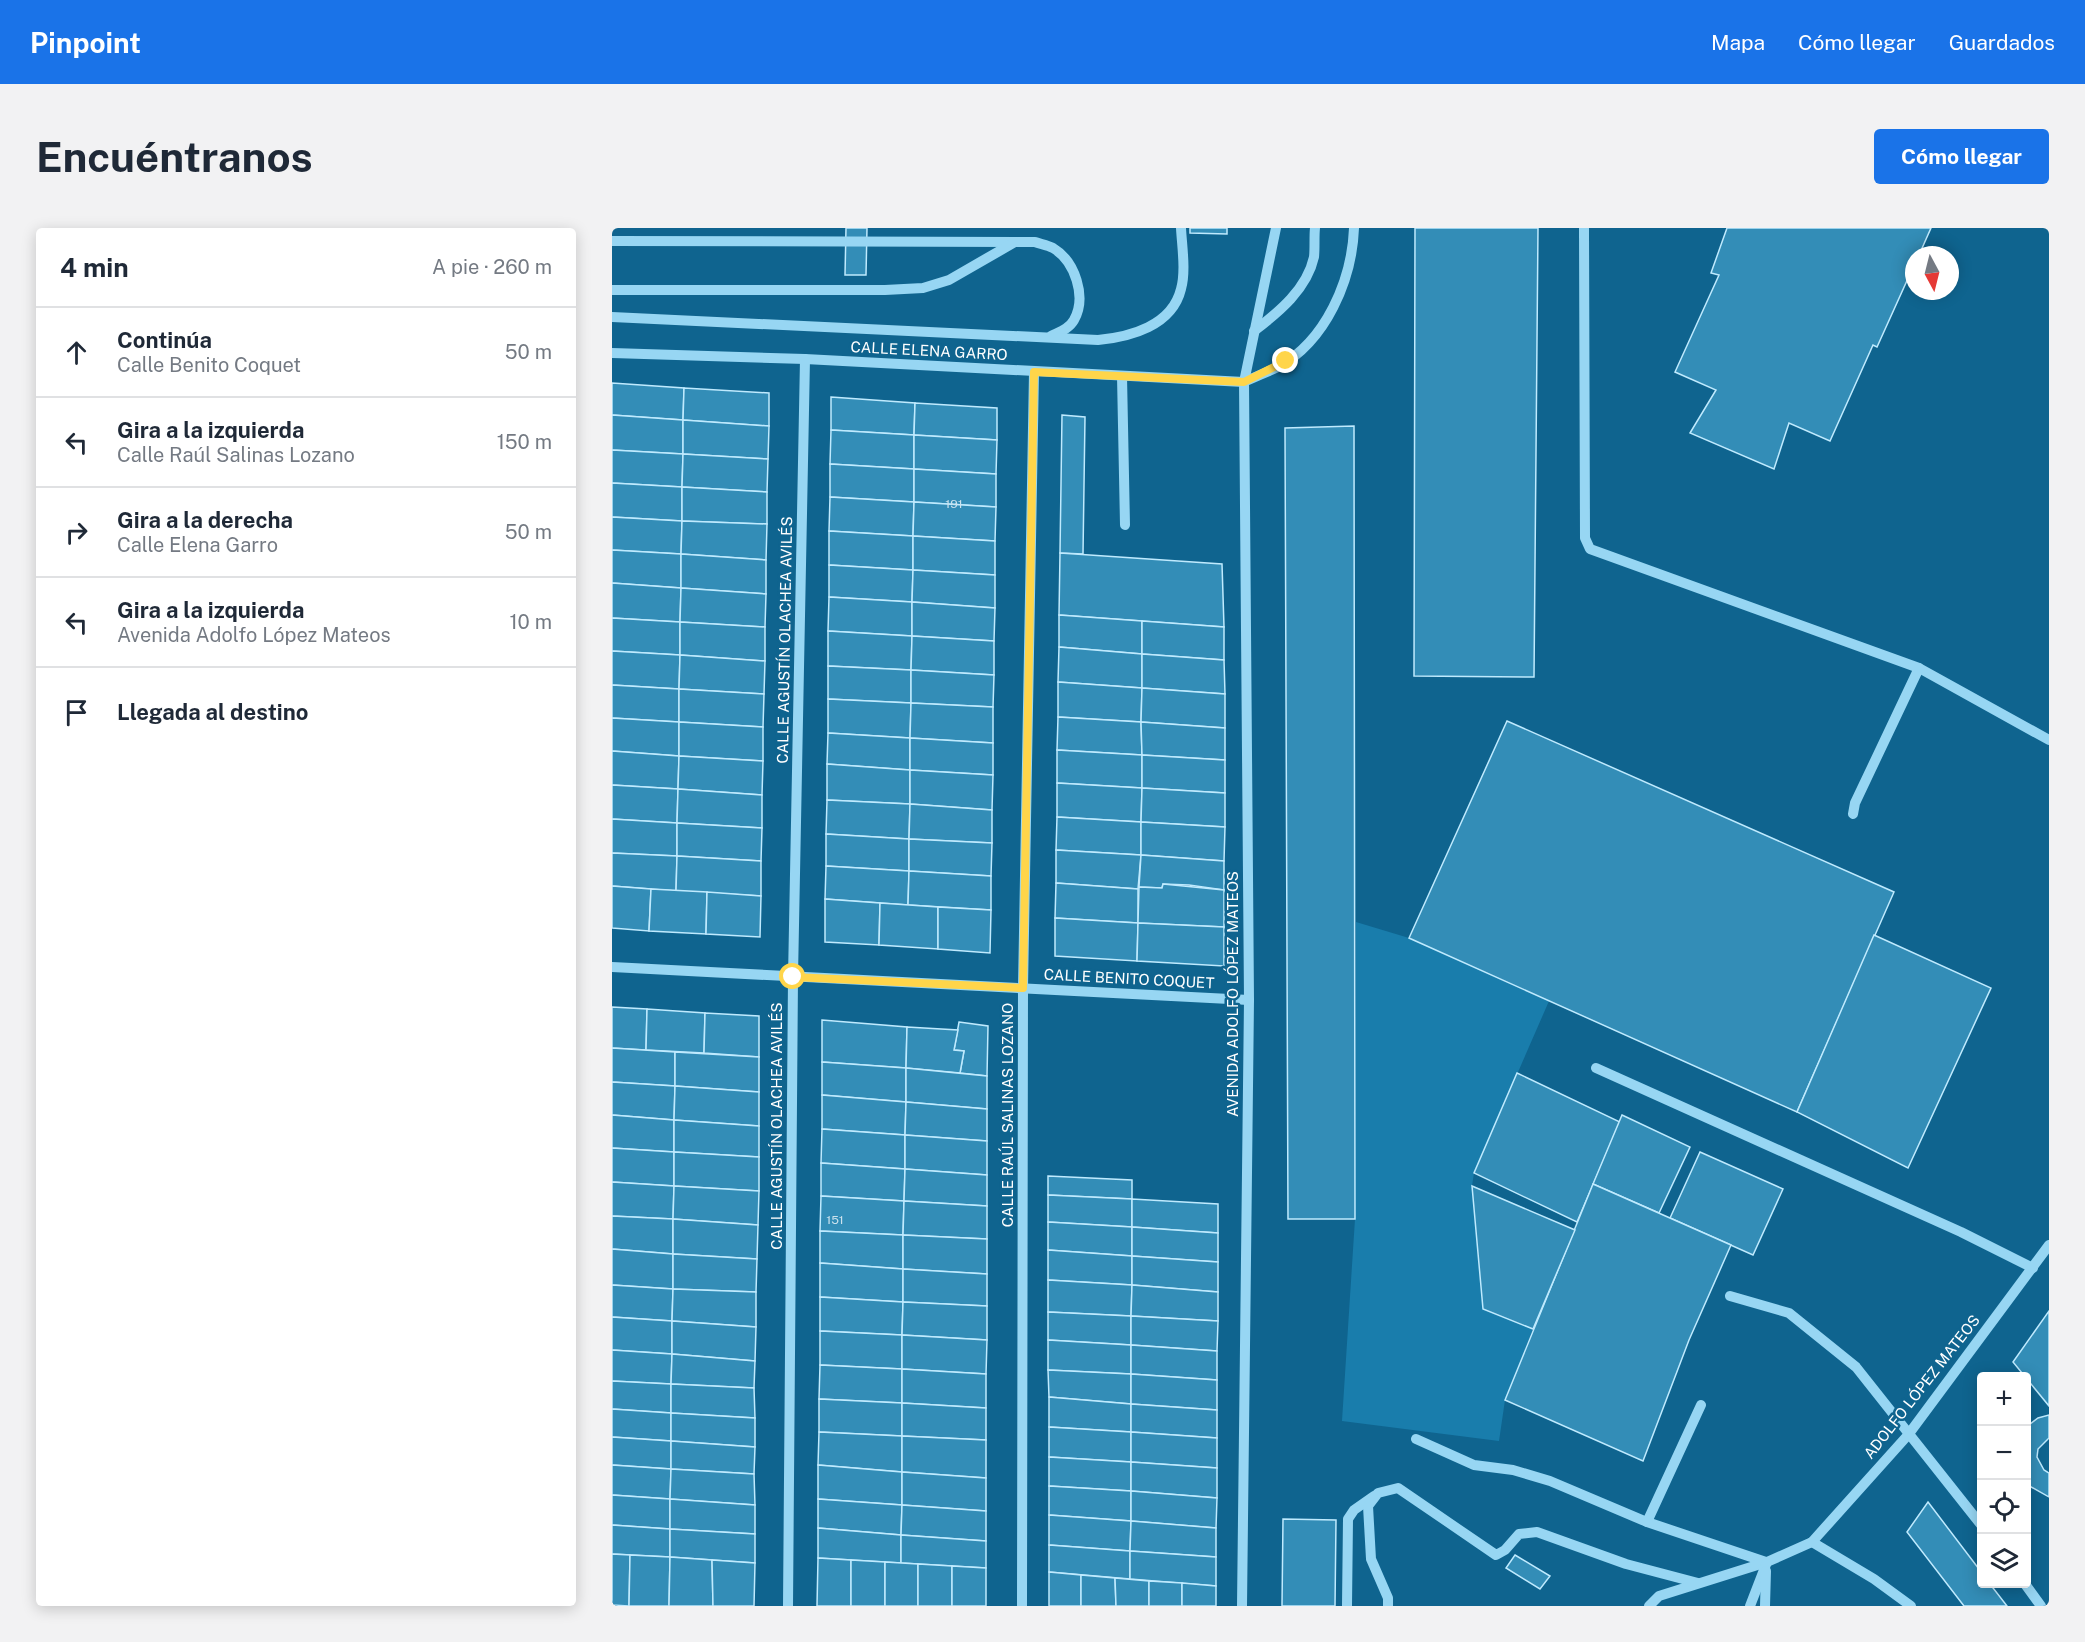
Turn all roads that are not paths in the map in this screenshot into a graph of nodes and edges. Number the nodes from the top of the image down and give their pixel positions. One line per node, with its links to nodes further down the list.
1 (1276, 228): 10 (street, AVENIDA ADOLFO LÓPEZ MATEOS)
2 (1315, 228): 10 (street)
3 (1354, 228): 16 (street)
4 (1584, 228): 18 (street)
5 (1180, 230): 11 (street)
6 (612, 241): 7 (street)
7 (1016, 242): 8 (street); 11 (street)
8 (612, 290)
9 (612, 318): 11 (street)
10 (1254, 331): 16 (street, AVENIDA ADOLFO LÓPEZ MATEOS)
11 (1048, 337)
12 (612, 353): 13 (street, CALLE ELENA GARRO)
13 (805, 359): 14 (street, CALLE ELENA GARRO); 22 (street, CALLE AGUSTÍN OLACHEA AVILÉS)
14 (1034, 372): 15 (street, CALLE ELENA GARRO); 23 (street, CALLE RAÚL SALINAS LOZANO)
15 (1122, 376): 16 (street, CALLE ELENA GARRO); 17 (street)
16 (1244, 382): 24 (street, AVENIDA ADOLFO LÓPEZ MATEOS)
17 (1125, 525)
18 (1919, 668): 19 (street); 20 (street)
19 (2049, 740)
20 (1853, 814)
21 (612, 966): 22 (street, CALLE BENITO COQUET)
22 (793, 977): 23 (street, CALLE BENITO COQUET); 39 (street, CALLE AGUSTÍN OLACHEA AVILÉS)
23 (1023, 988): 24 (street, CALLE BENITO COQUET); 40 (street, CALLE RAÚL SALINAS LOZANO)
24 (1249, 1000): 41 (street, AVENIDA ADOLFO LÓPEZ MATEOS)
25 (1596, 1068): 27 (street)
26 (2049, 1245): 27 (street, ADOLFO LÓPEZ MATEOS)
27 (2033, 1268): 30 (street, ADOLFO LÓPEZ MATEOS)
28 (1730, 1296): 30 (street)
29 (1701, 1405): 34 (street)
30 (1908, 1435): 33 (street); 35 (street, ADOLFO LÓPEZ MATEOS)
31 (1416, 1438): 34 (street)
32 (1378, 1493): 37 (street); 42 (street); 43 (street)
33 (1977, 1520)
34 (1647, 1522): 36 (street)
35 (1812, 1542): 36 (street); 47 (street)
36 (1767, 1562): 37 (street); 45 (street); 46 (street)
37 (1698, 1584): 44 (street)
38 (2028, 1588): 48 (street)
39 (788, 1606)
40 (1022, 1606)
41 (1242, 1606)
42 (1347, 1606)
43 (1388, 1606)
44 (1649, 1606)
45 (1750, 1606)
46 (1765, 1606)
47 (1911, 1606)
48 (2042, 1606)

